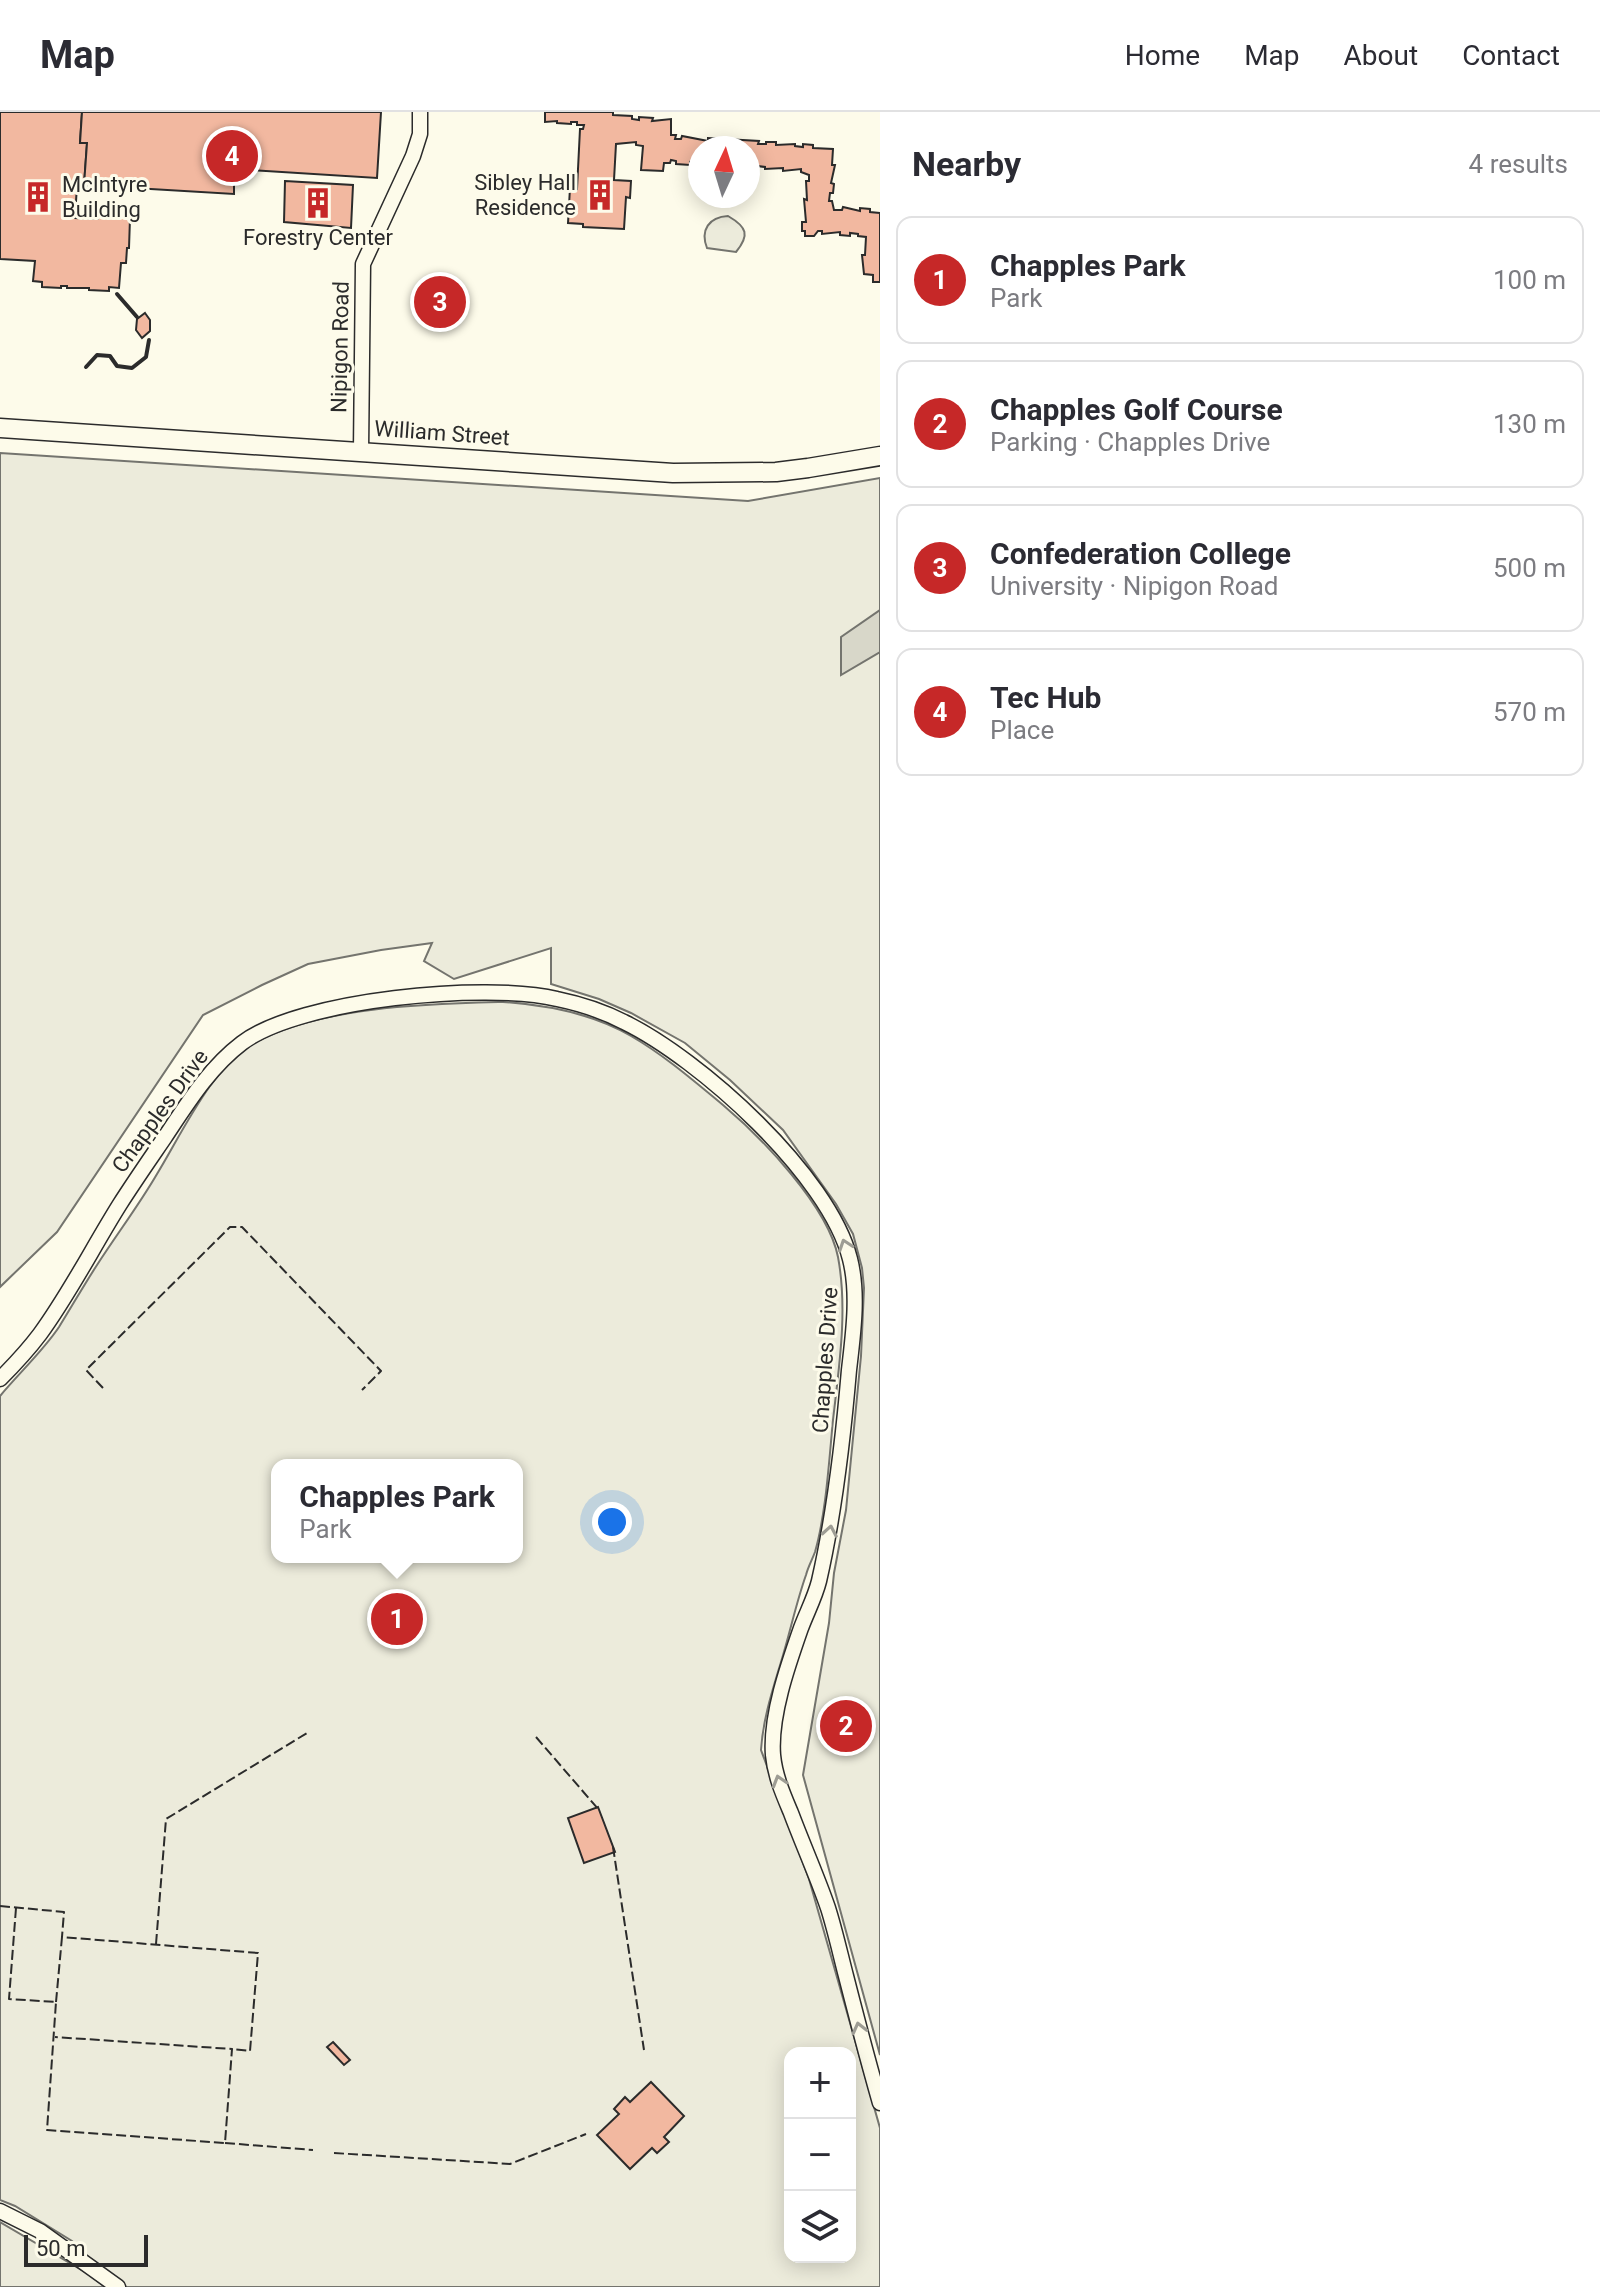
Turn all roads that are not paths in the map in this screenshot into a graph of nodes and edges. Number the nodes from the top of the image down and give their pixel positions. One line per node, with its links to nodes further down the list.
1 (420, 112): 3 (street, Nipigon Road)
2 (0, 428): 3 (street, William Street)
3 (361, 451): 4 (street, William Street)
4 (880, 456)
5 (0, 1379): 6 (street, Chapples Drive, one-way to 5)
6 (880, 2103)
7 (0, 2211): 8 (street)
8 (118, 2287)

